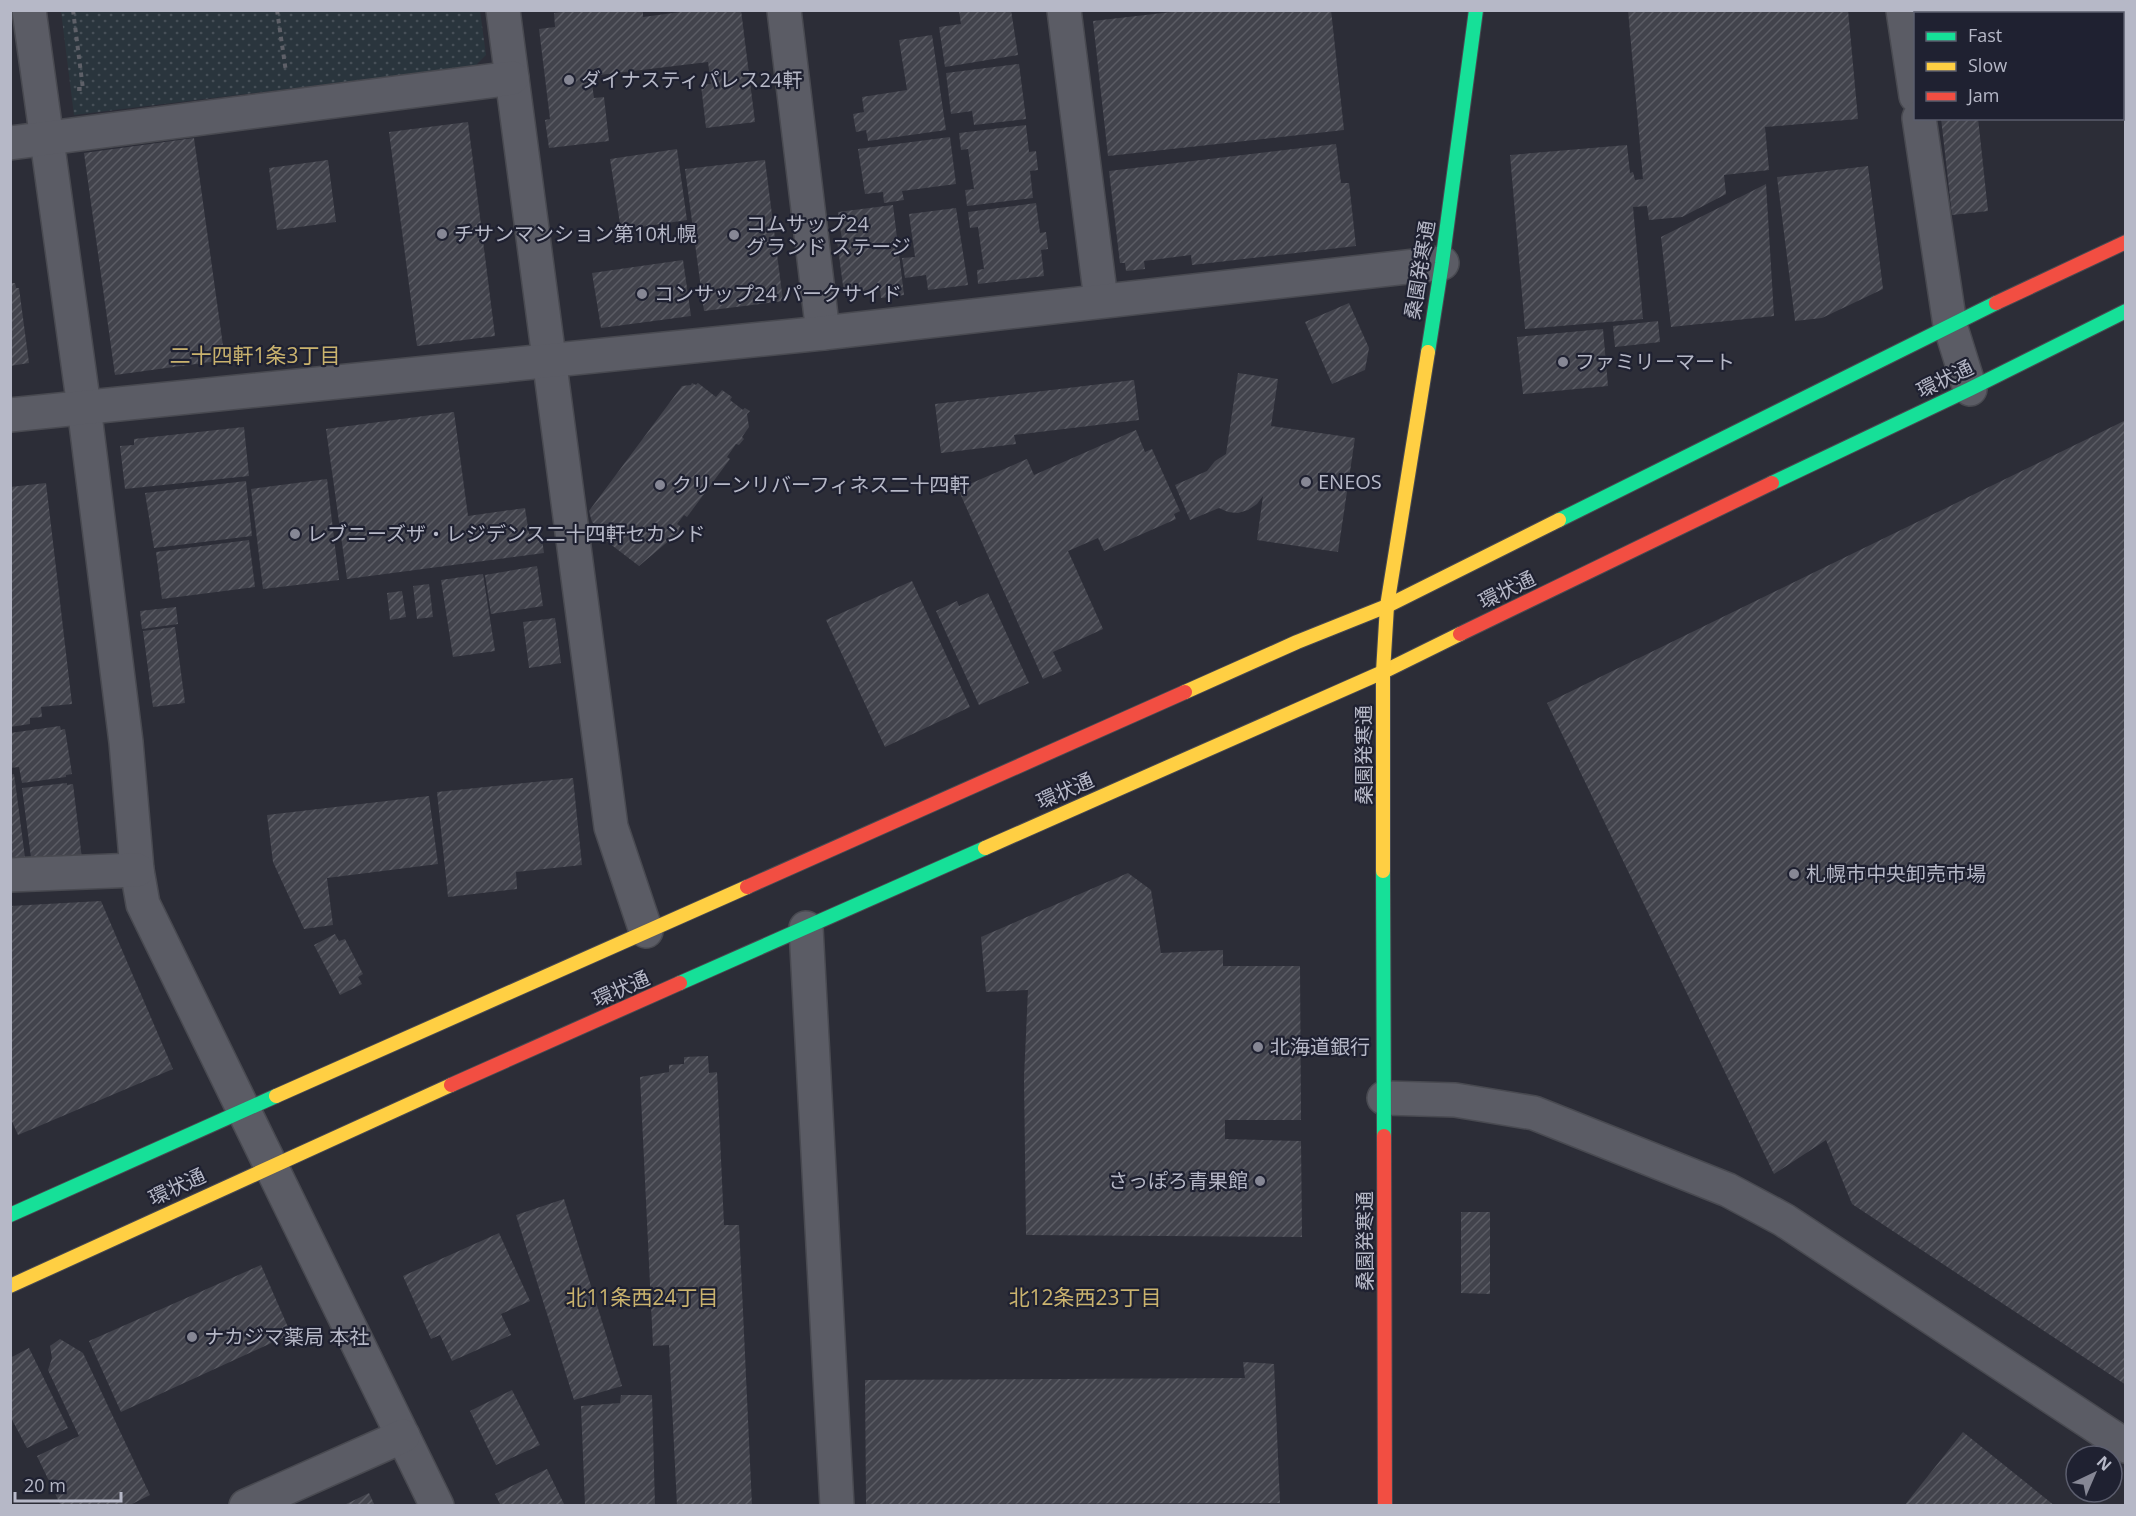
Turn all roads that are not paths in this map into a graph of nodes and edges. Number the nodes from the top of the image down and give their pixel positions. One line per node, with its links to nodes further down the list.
1 (29, 10): 10 (street)
2 (503, 10): 7 (street)
3 (784, 10): 17 (street)
4 (1064, 10): 14 (street)
5 (1476, 10): 13 (street, 桑園発寒通)
6 (1903, 10): 8 (street)
7 (512, 78): 10 (street); 18 (street)
8 (1914, 83)
9 (1919, 120): 16 (street)
10 (47, 138): 11 (street); 20 (street)
11 (10, 143)
12 (2126, 242): 16 (street, 環状通)
13 (1442, 263): 14 (street); 22 (street, 桑園発寒通)
14 (1101, 300): 17 (street)
15 (2126, 312): 19 (street, 環状通)
16 (1950, 324): 19 (street); 22 (street, 環状通)
17 (823, 333): 18 (street)
18 (548, 361): 20 (street); 27 (street)
19 (1970, 389): 23 (street, 環状通)
20 (84, 407): 21 (street); 24 (street)
21 (10, 414)
22 (1387, 606): 23 (street, 桑園発寒通); 27 (street, 環状通)
23 (1383, 672): 26 (street, 環状通); 28 (street, 桑園発寒通)
24 (137, 870): 25 (street); 29 (street)
25 (10, 875)
26 (806, 928): 30 (street, 環状通); 37 (street)
27 (646, 931): 29 (street, 環状通)
28 (1384, 1098): 34 (street); 38 (street, 桑園発寒通)
29 (245, 1112): 30 (street); 31 (street, 環状通)
30 (271, 1165): 32 (street, 環状通); 33 (street)
31 (10, 1215)
32 (10, 1286)
33 (403, 1436): 35 (street); 36 (street)
34 (2126, 1446)
35 (246, 1506)
36 (437, 1506)
37 (837, 1506)
38 (1385, 1506)

